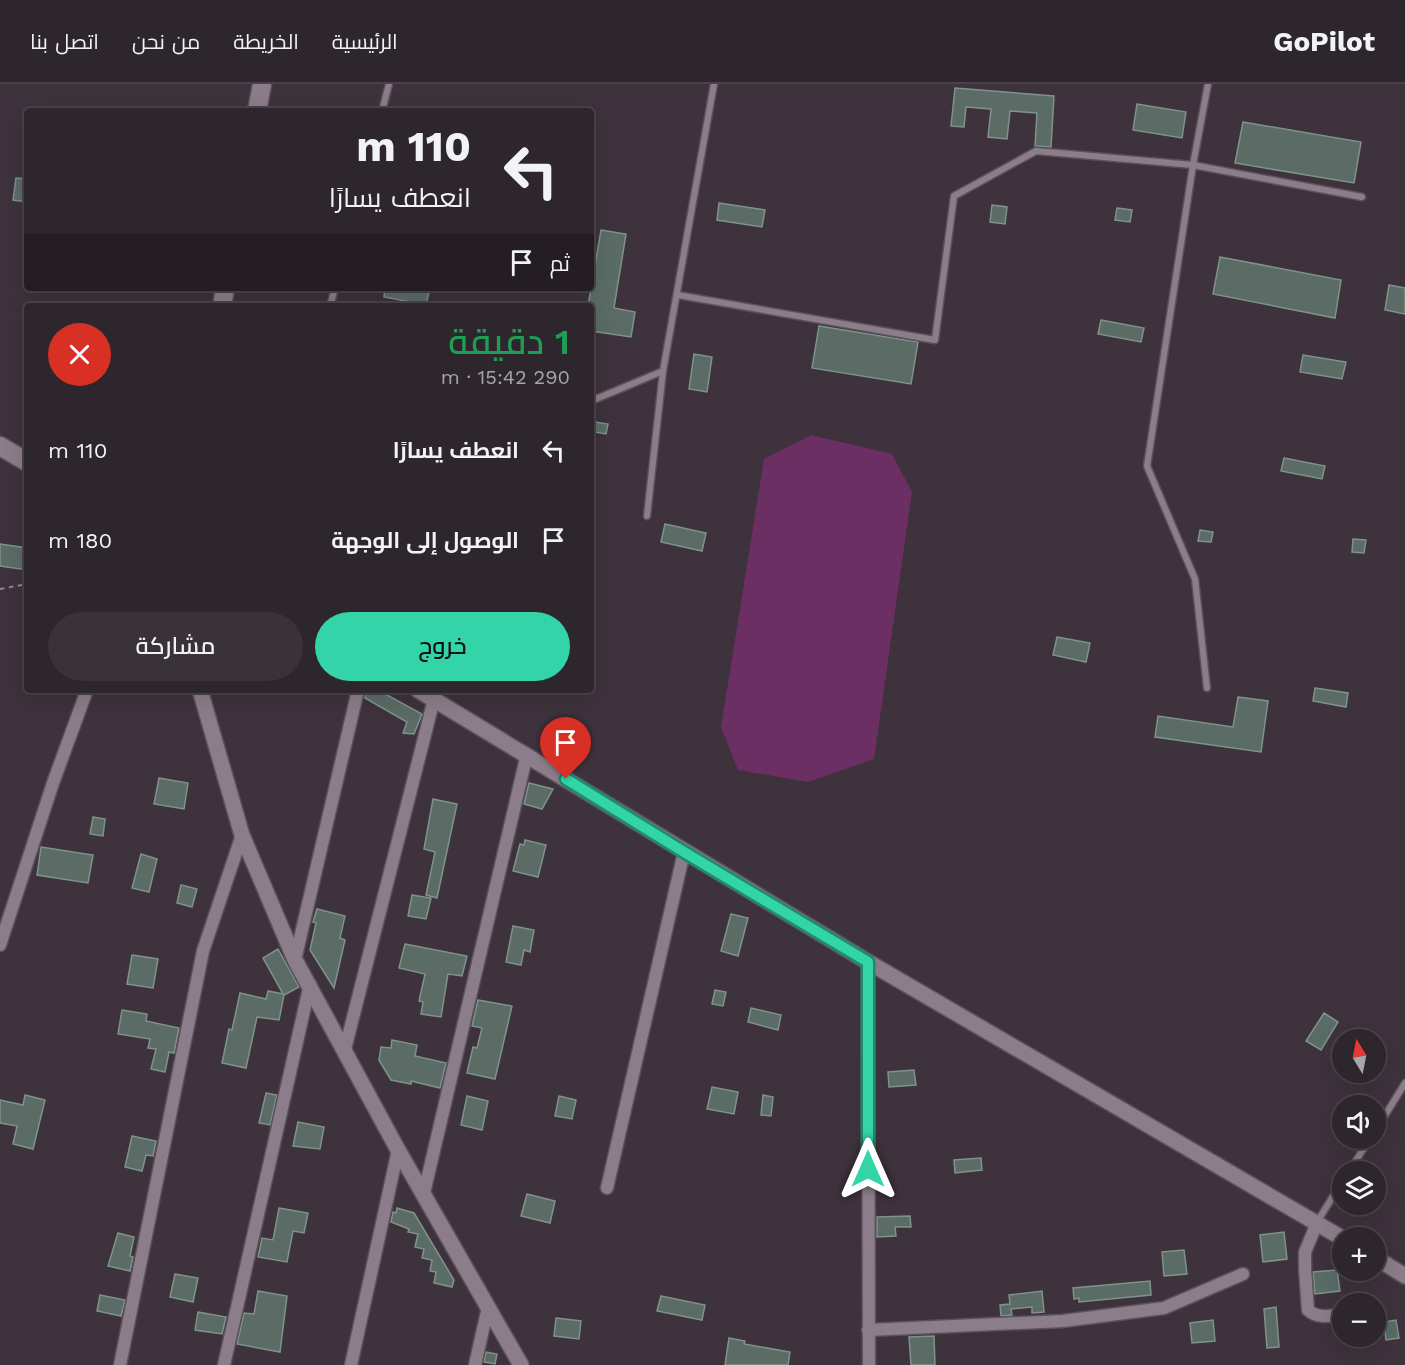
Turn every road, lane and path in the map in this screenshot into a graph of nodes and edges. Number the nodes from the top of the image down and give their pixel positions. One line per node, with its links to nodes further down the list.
1 (262, 84): 5 (main road)
2 (389, 84): 6 (lane)
3 (714, 84): 9 (lane)
4 (1208, 84): 7 (lane)
5 (258, 108)
6 (383, 108)
7 (1193, 165): 8 (lane); 9 (lane); 17 (lane)
8 (1362, 197)
9 (678, 295): 10 (lane)
10 (663, 372): 11 (lane); 14 (lane)
11 (594, 399)
12 (0, 446): 13 (main road)
13 (24, 460)
14 (647, 516)
15 (24, 585): 16 (path)
16 (0, 589)
17 (1207, 688)
18 (86, 693): 26 (street)
19 (201, 693): 24 (street)
20 (357, 693): 27 (street)
21 (423, 693): 22 (street)
22 (434, 699): 23 (street); 30 (street)
23 (527, 754): 25 (street); 35 (street)
24 (242, 835): 27 (street); 45 (street)
25 (684, 852): 28 (street); 34 (street)
26 (0, 945)
27 (295, 960): 29 (street)
28 (868, 962): 37 (street); 44 (street)
29 (310, 984): 30 (street); 46 (street)
30 (345, 1049): 33 (street)
31 (1405, 1083): 32 (lane)
32 (1386, 1114)
33 (399, 1150): 35 (street); 47 (street)
34 (607, 1188)
35 (424, 1193): 42 (street)
36 (1332, 1198): 37 (lane)
37 (1317, 1223): 38 (street); 43 (street)
38 (1332, 1232)
39 (1386, 1264): 41 (street)
40 (1243, 1274): 44 (street)
41 (1405, 1276)
42 (488, 1307): 48 (street); 49 (street)
43 (1332, 1316)
44 (868, 1330): 50 (street)
45 (120, 1365)
46 (224, 1365)
47 (351, 1365)
48 (475, 1365)
49 (521, 1365)
50 (869, 1365)

